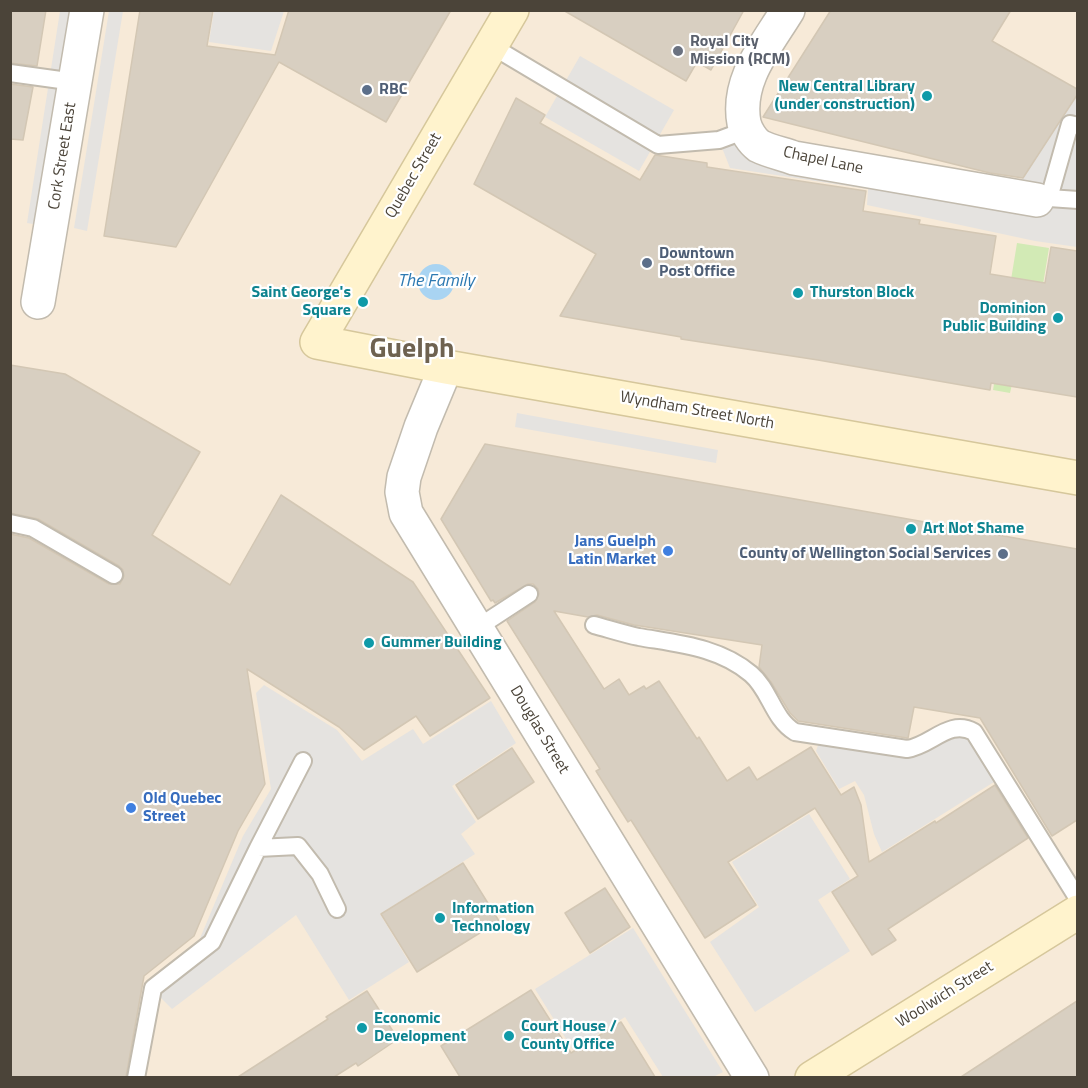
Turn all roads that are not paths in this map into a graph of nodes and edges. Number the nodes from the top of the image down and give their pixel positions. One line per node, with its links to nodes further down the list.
1 (87, 10): 6 (street, Cork Street East)
2 (512, 10): 4 (main road, Quebec Street)
3 (788, 10): 8 (street)
4 (490, 45): 8 (lane); 12 (main road, Quebec Street)
5 (10, 73): 6 (lane)
6 (75, 82): 11 (street, Cork Street East)
7 (1077, 126): 9 (lane)
8 (746, 130): 9 (street, Chapel Lane)
9 (1043, 199): 10 (lane)
10 (1077, 200)
11 (39, 302)
12 (316, 342): 13 (main road, Wyndham Street North)
13 (446, 368): 14 (main road, Wyndham Street North); 19 (street, Douglas Street)
14 (1077, 478)
15 (10, 523): 16 (lane)
16 (114, 575)
17 (529, 594): 19 (lane)
18 (594, 625): 22 (lane)
19 (477, 628): 26 (street, Douglas Street)
20 (303, 761): 21 (lane)
21 (258, 848): 23 (lane); 25 (lane)
22 (1077, 899)
23 (337, 909)
24 (1077, 912): 27 (main road, Woolwich Street)
25 (136, 1077)
26 (752, 1077)
27 (812, 1077)

